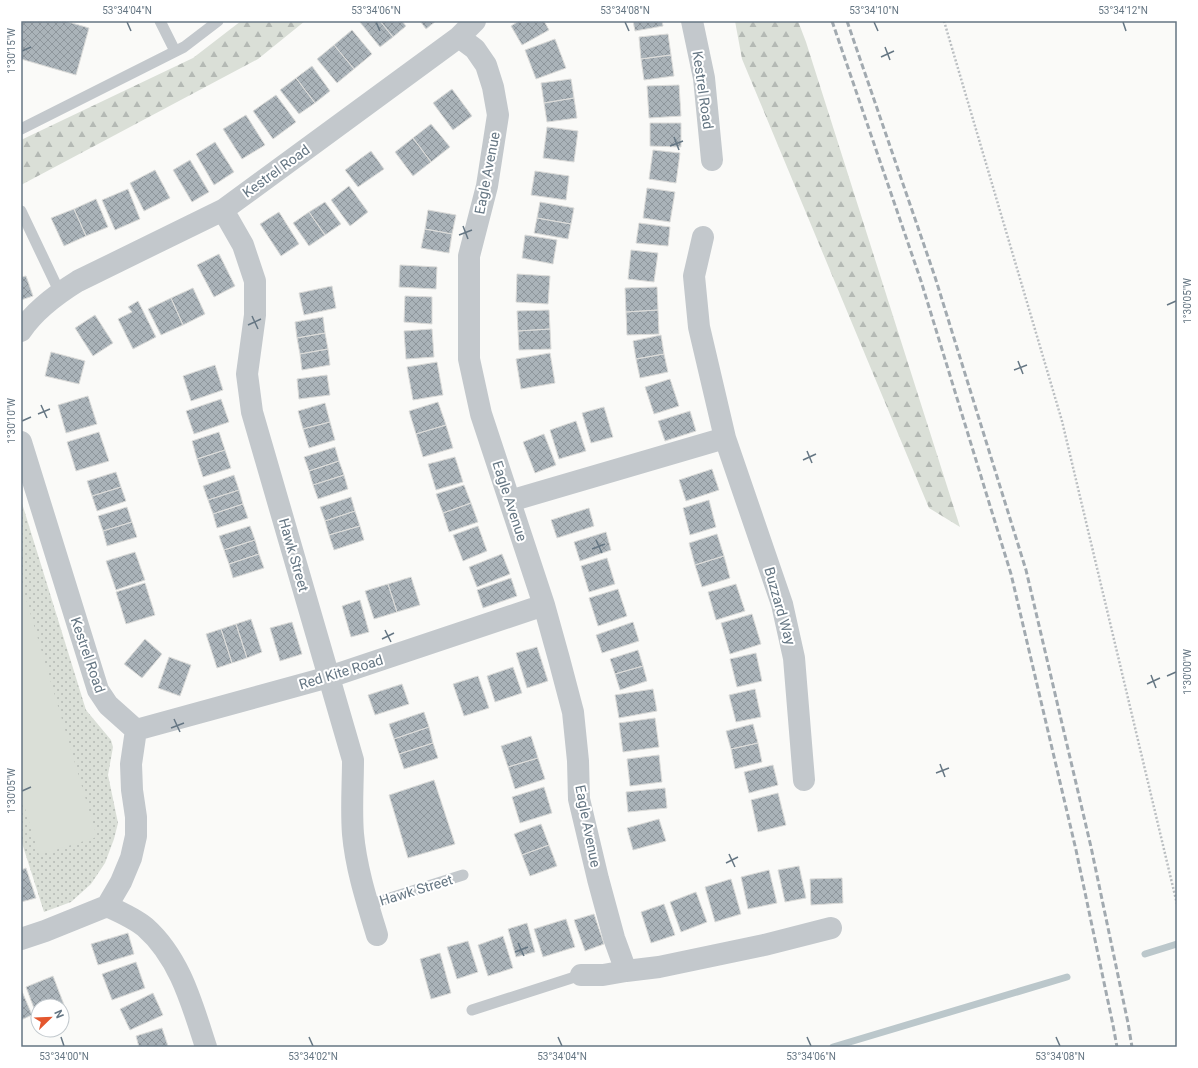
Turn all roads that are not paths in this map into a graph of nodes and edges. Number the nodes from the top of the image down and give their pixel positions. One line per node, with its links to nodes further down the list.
1 (160, 21): 6 (lane)
2 (218, 21): 6 (lane)
3 (475, 21): 5 (street, Kestrel Road)
4 (692, 21): 8 (street, Kestrel Road)
5 (460, 37): 9 (street, Kestrel Road); 16 (street, Eagle Avenue)
6 (175, 52): 7 (lane)
7 (21, 129)
8 (712, 160)
9 (223, 210): 12 (street, Kestrel Road); 18 (street, Hawk Street)
10 (21, 211): 12 (lane)
11 (703, 237): 14 (street, Buzzard Way)
12 (60, 293): 13 (street, Kestrel Road)
13 (21, 331)
14 (725, 438): 16 (street); 20 (street, Buzzard Way)
15 (21, 442): 19 (street, Kestrel Road)
16 (510, 501): 17 (street, Eagle Avenue)
17 (544, 604): 18 (street, Red Kite Road); 27 (street, Eagle Avenue)
18 (329, 677): 19 (street, Red Kite Road); 22 (street, Hawk Street)
19 (136, 730): 23 (street)
20 (804, 780)
21 (463, 875): 22 (lane, Hawk Street)
22 (368, 905): 25 (street, Hawk Street)
23 (107, 906): 26 (street); 30 (street)
24 (831, 928): 27 (street)
25 (377, 935)
26 (21, 939)
27 (626, 970): 28 (street)
28 (581, 975): 29 (lane)
29 (472, 1010)
30 (206, 1047)

